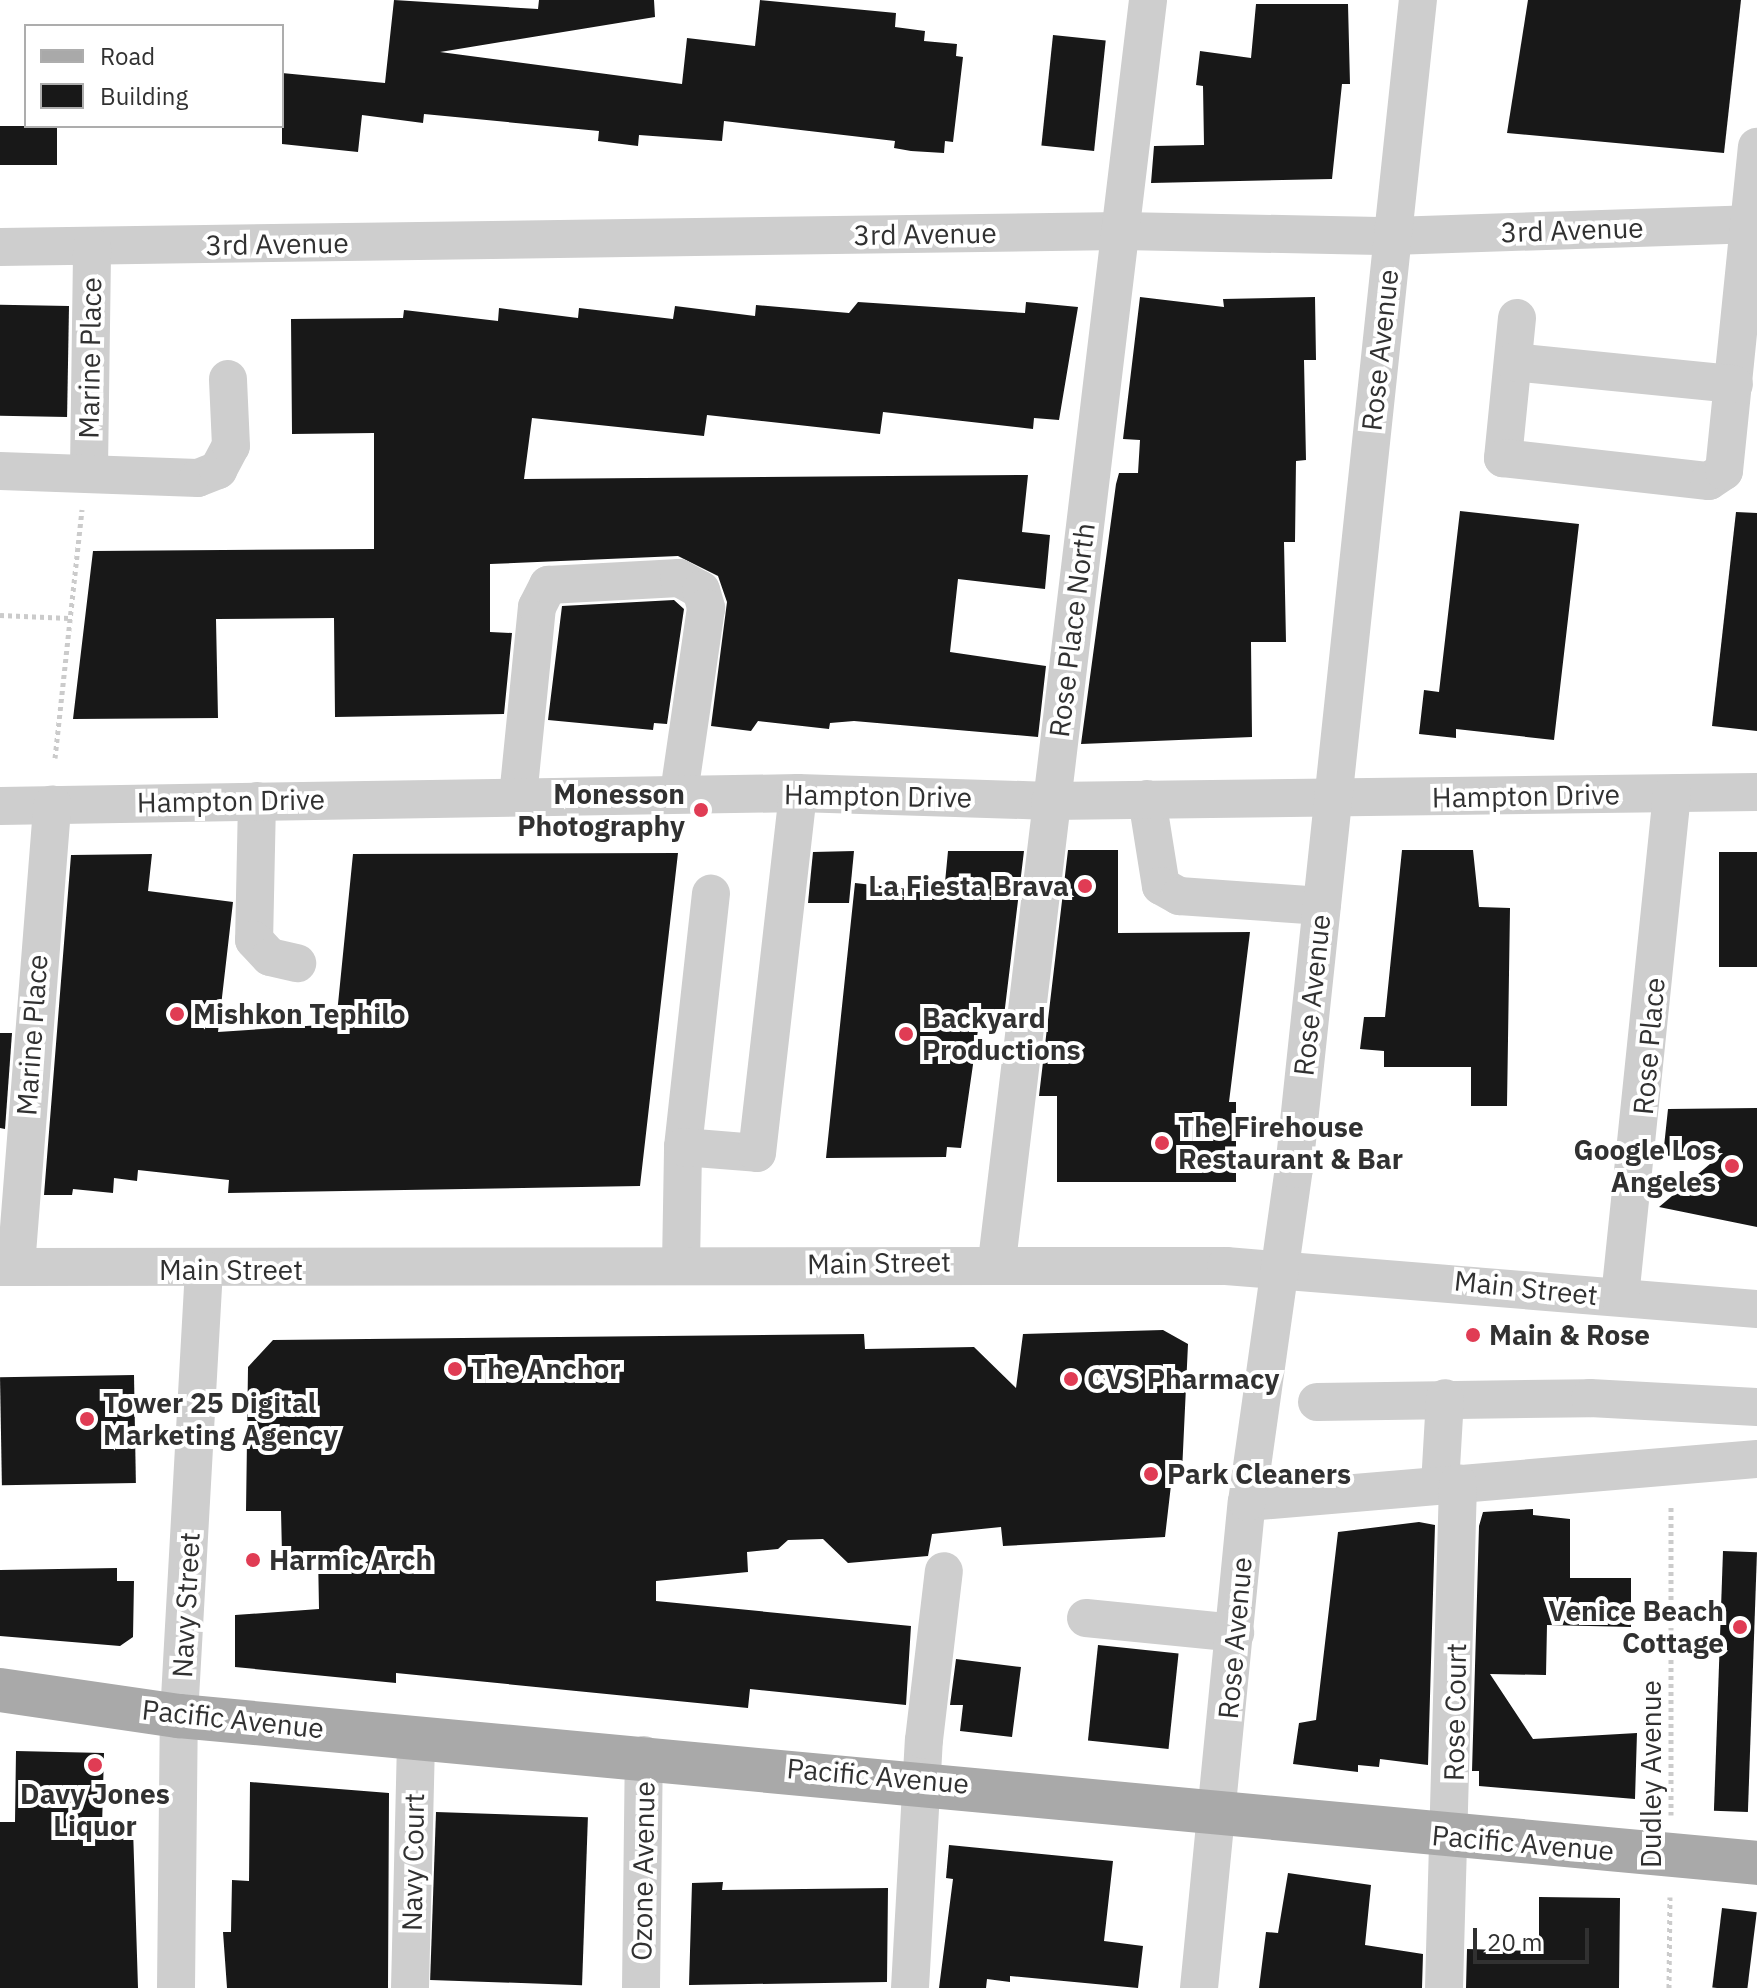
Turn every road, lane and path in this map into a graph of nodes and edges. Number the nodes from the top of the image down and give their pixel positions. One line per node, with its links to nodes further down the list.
1 (1148, 0): 5 (street, Rose Place North)
2 (1418, 0): 6 (street, Rose Avenue)
3 (1757, 149): 4 (street)
4 (1753, 224): 6 (street, 3rd Avenue); 12 (street)
5 (1121, 231): 6 (street, 3rd Avenue); 8 (street, 3rd Avenue); 27 (street, Rose Place North)
6 (1392, 236): 24 (street, Rose Avenue)
7 (0, 247): 8 (street, 3rd Avenue)
8 (92, 247): 13 (street, Marine Place)
9 (1517, 318): 10 (street)
10 (1513, 362): 12 (street); 12 (street)
11 (228, 379): 13 (street)
12 (1734, 384)
13 (89, 469): 14 (street)
14 (0, 471)
15 (81, 512): 17 (path)
16 (0, 615): 17 (path)
17 (69, 618): 18 (path)
18 (55, 758)
19 (1757, 792): 22 (street, Hampton Drive)
20 (798, 793): 21 (street, Hampton Drive); 27 (street, Hampton Drive); 33 (street)
21 (679, 794): 23 (street, Hampton Drive); 23 (street)
22 (1672, 794): 24 (street, Hampton Drive); 39 (street, Rose Place)
23 (518, 797): 26 (street, Hampton Drive)
24 (1333, 797): 25 (street, Hampton Drive); 31 (street, Rose Avenue)
25 (1147, 799): 27 (street, Hampton Drive); 31 (street)
26 (257, 801): 28 (street, Hampton Drive); 32 (street)
27 (1050, 801): 34 (street, Rose Place North)
28 (52, 804): 29 (street, Hampton Drive); 36 (street, Marine Place)
29 (0, 806)
30 (711, 894): 33 (street)
31 (1322, 906): 37 (street, Rose Avenue)
32 (297, 963)
33 (683, 1147): 35 (street)
34 (997, 1261): 35 (street, Main Street); 37 (street, Main Street)
35 (681, 1265): 38 (street, Main Street)
36 (8, 1266): 38 (street, Main Street)
37 (1277, 1269): 39 (street, Main Street); 47 (street, Rose Avenue)
38 (204, 1270): 52 (street, Navy Street)
39 (1620, 1297): 40 (street, Main Street)
40 (1757, 1309)
41 (1445, 1398): 42 (street); 43 (street); 46 (street, Rose Court)
42 (1317, 1402)
43 (1757, 1407)
44 (1757, 1459): 45 (street)
45 (1671, 1464): 46 (street); 58 (path, Dudley Avenue)
46 (1449, 1484): 47 (street); 57 (street, Rose Court)
47 (1247, 1502): 50 (street, Rose Avenue)
48 (944, 1571): 55 (street)
49 (1086, 1618): 50 (street)
50 (1235, 1633): 56 (street, Rose Avenue)
51 (0, 1690): 52 (main road, Pacific Avenue)
52 (179, 1716): 53 (main road, Pacific Avenue); 60 (street, Navy Street)
53 (416, 1736): 54 (main road, Pacific Avenue); 61 (street, Navy Court)
54 (644, 1755): 55 (main road, Pacific Avenue); 62 (street, Ozone Avenue)
55 (921, 1780): 56 (main road, Pacific Avenue); 63 (street)
56 (1219, 1811): 57 (main road, Pacific Avenue); 64 (street, Rose Avenue)
57 (1454, 1838): 58 (main road, Pacific Avenue); 65 (street, Rose Court)
58 (1671, 1856): 59 (main road, Pacific Avenue); 66 (path, Dudley Avenue)
59 (1757, 1863)
60 (176, 1988)
61 (410, 1988)
62 (641, 1988)
63 (910, 1988)
64 (1199, 1988)
65 (1444, 1988)
66 (1669, 1988)

